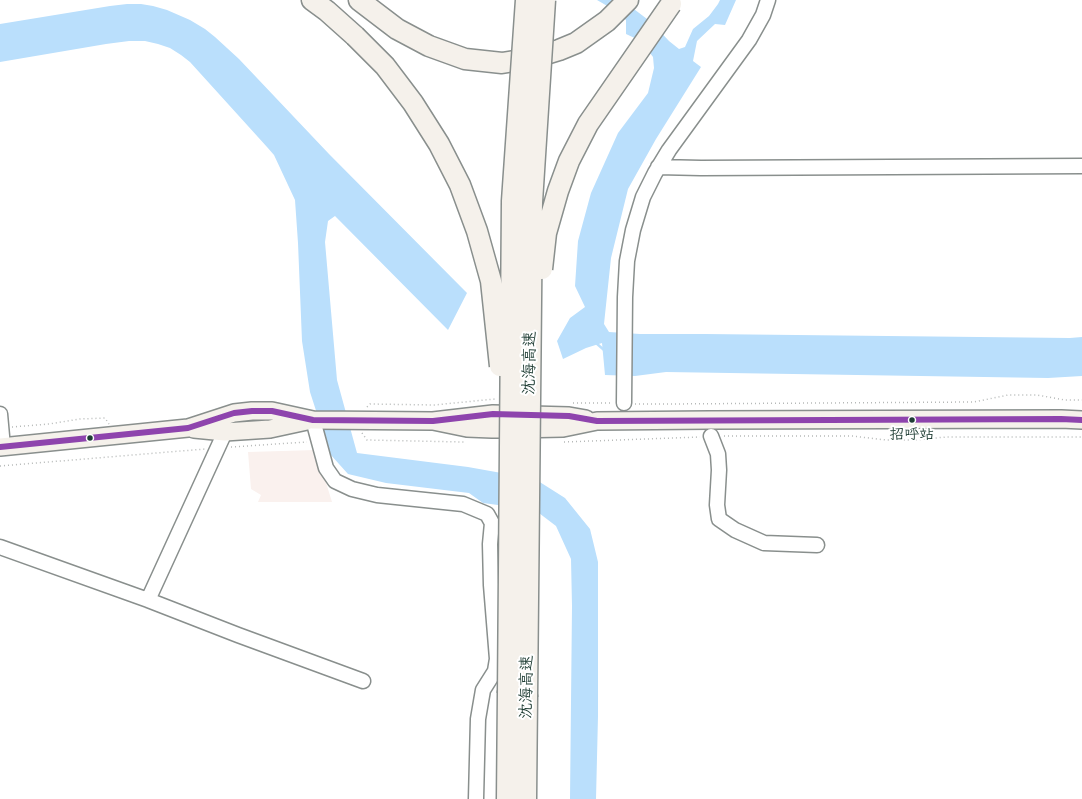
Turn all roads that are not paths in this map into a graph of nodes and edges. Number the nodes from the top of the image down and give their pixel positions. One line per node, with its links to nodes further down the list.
1 (312, 0): 19 (highway, bridge)
2 (359, 0): 5 (highway)
3 (526, 0): 19 (highway, 沈海高速, bridge)
4 (545, 0): 17 (highway, 沈海高速, bridge)
5 (628, 0)
6 (768, 0): 9 (street)
7 (672, 2): 17 (highway, bridge)
8 (1082, 166): 9 (street)
9 (658, 167): 10 (street)
10 (624, 403)
11 (313, 420): 12 (main road); 14 (main road); 15 (main road); 24 (street)
12 (1082, 420)
13 (1, 421): 18 (street)
14 (188, 428): 15 (main road); 18 (main road)
15 (224, 432): 22 (street)
16 (710, 436): 20 (street)
17 (529, 442): 26 (highway, 沈海高速, bridge)
18 (2, 447)
19 (510, 453): 25 (highway, 沈海高速, bridge)
20 (817, 545)
21 (0, 547): 22 (street)
22 (148, 600): 23 (street)
23 (363, 680)
24 (476, 799)
25 (507, 799)
26 (526, 799)

